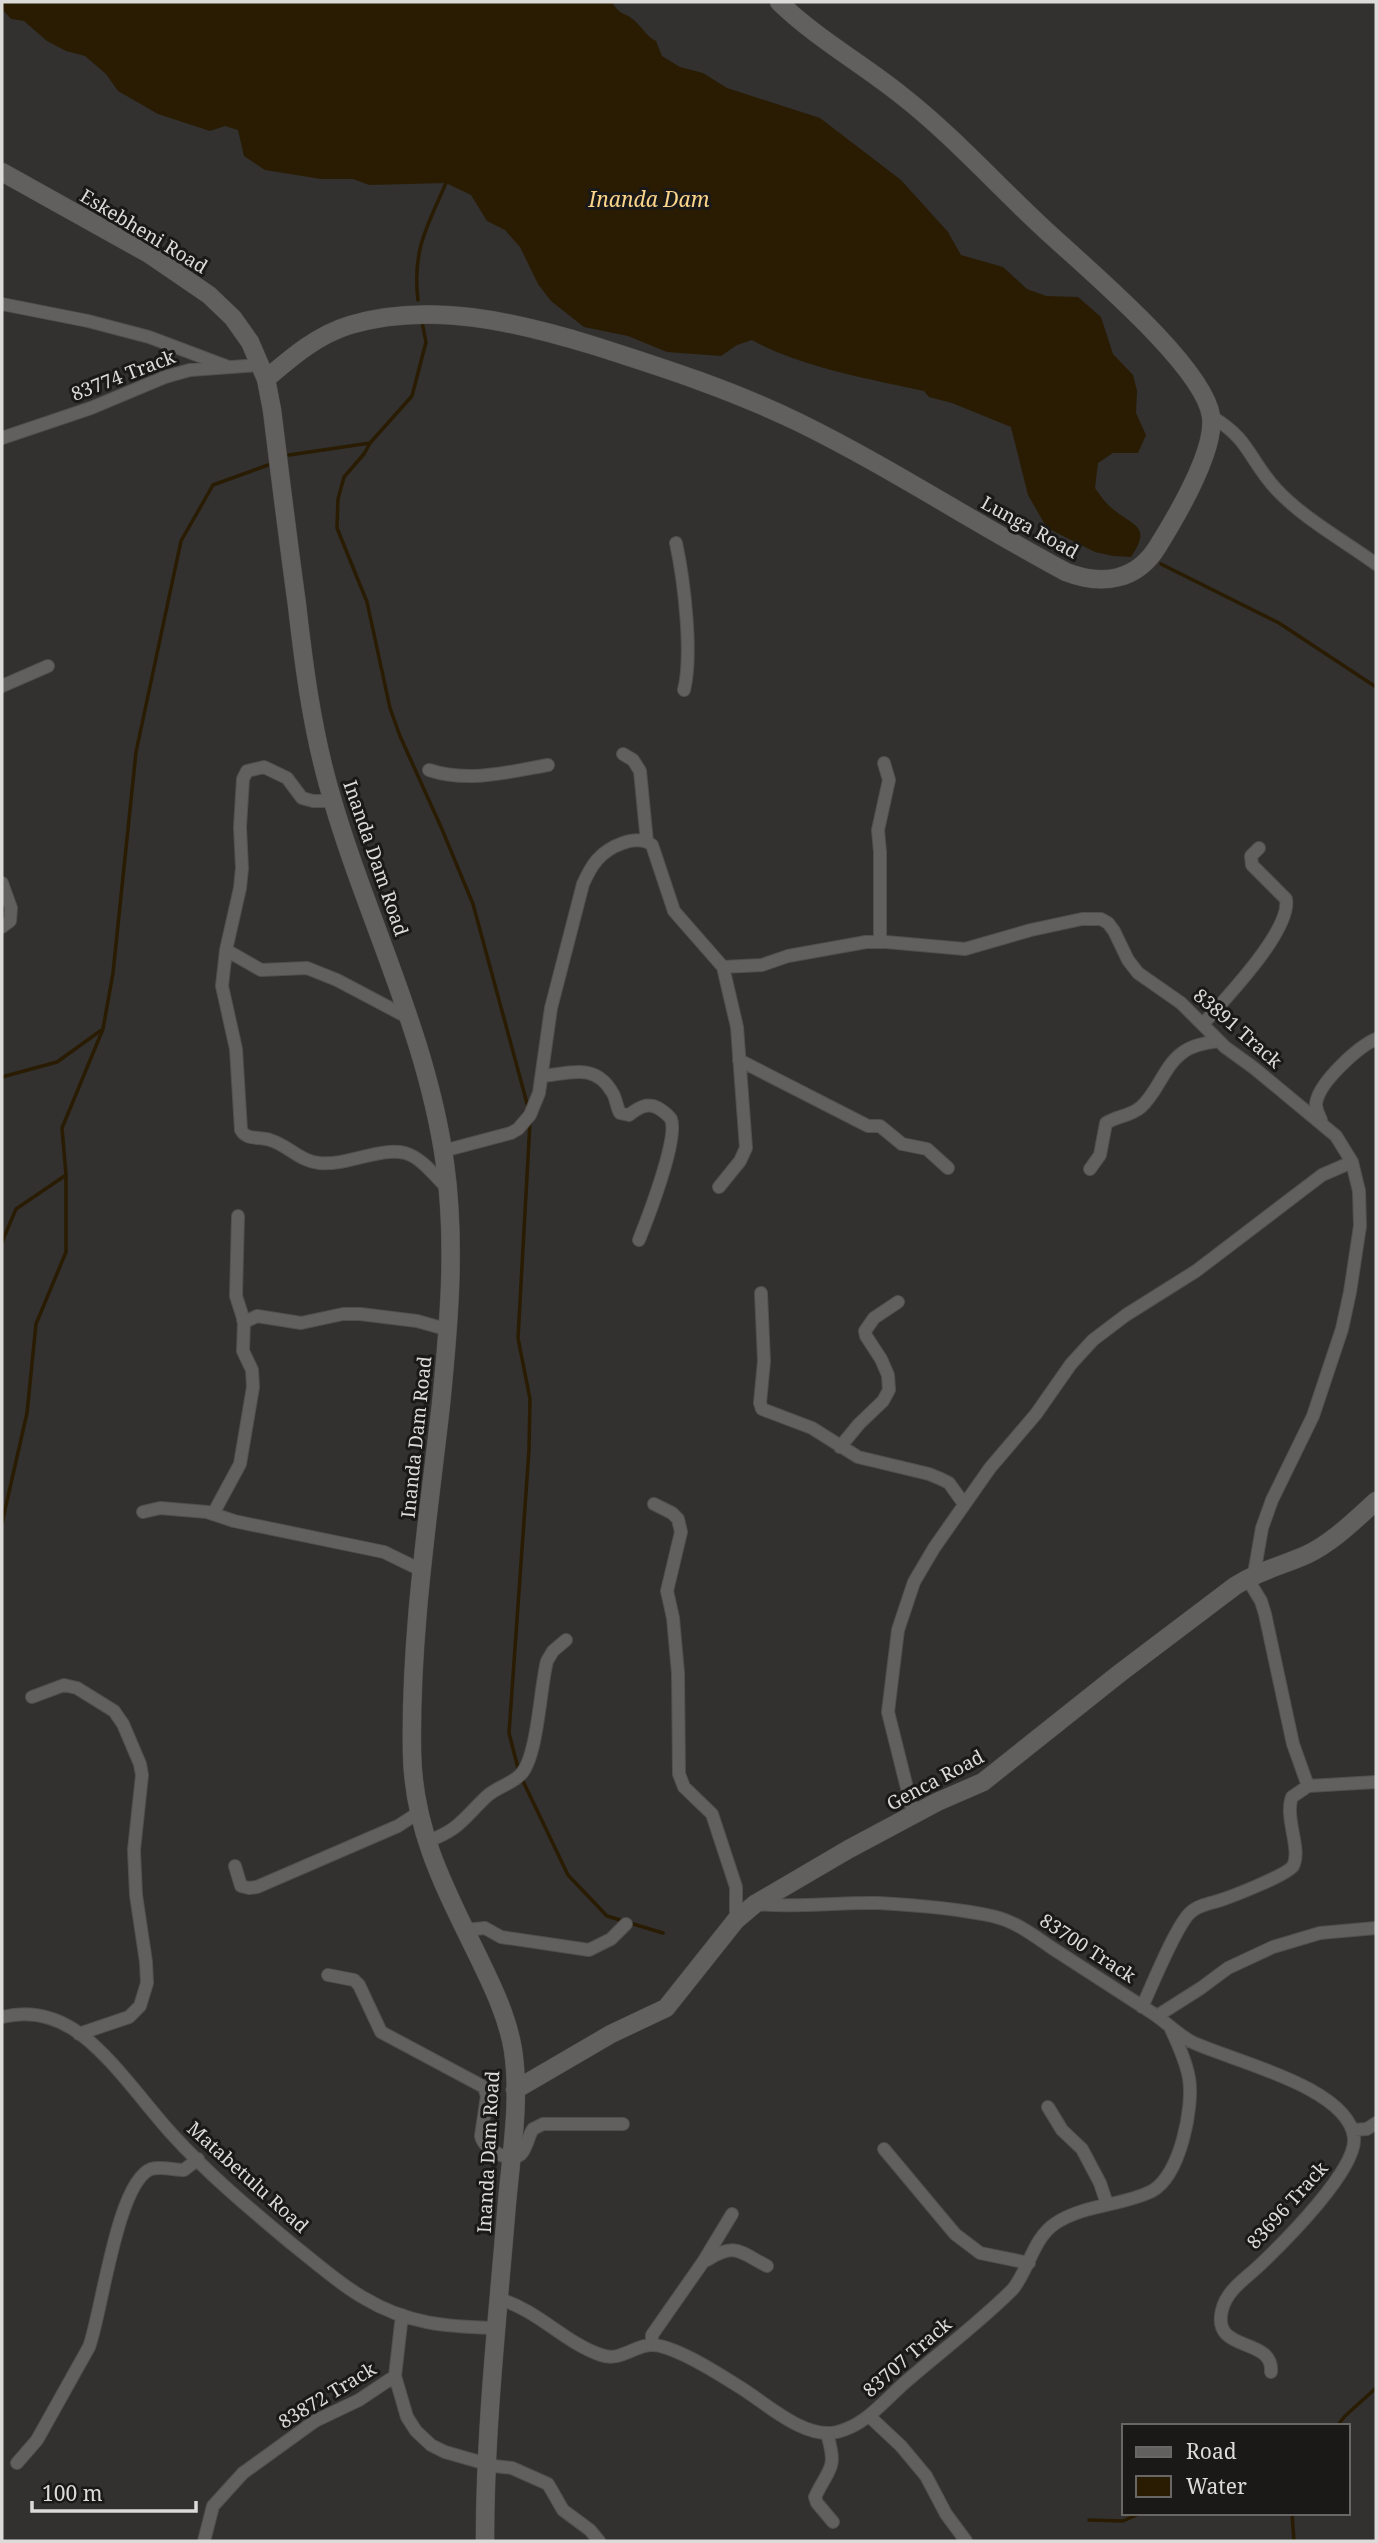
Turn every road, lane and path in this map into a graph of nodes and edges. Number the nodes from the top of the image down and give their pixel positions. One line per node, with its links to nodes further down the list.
1 (779, 2): 7 (street)
2 (2, 172): 4 (street, Eskebheni Road)
3 (2, 304): 5 (street)
4 (250, 342): 6 (street, Inanda Dam Road)
5 (229, 367): 6 (street, 83774 Track); 8 (street, 83774 Track)
6 (264, 372): 7 (street, Lunga Road); 18 (street, Inanda Dam Road)
7 (1212, 417): 10 (street)
8 (2, 438)
9 (676, 543): 13 (street)
10 (1376, 564)
11 (48, 666): 12 (street)
12 (2, 686)
13 (684, 690)
14 (623, 754): 19 (street)
15 (884, 763): 23 (street)
16 (548, 765): 17 (street)
17 (429, 770)
18 (333, 801): 24 (street); 26 (street, Inanda Dam Road)
19 (647, 842): 25 (street); 31 (street)
20 (1259, 848): 27 (street)
21 (2, 883): 22 (street)
22 (2, 927)
23 (880, 942): 25 (street, 83891 Track); 27 (street, 83891 Track)
24 (226, 950): 26 (street); 38 (street)
25 (723, 967): 30 (street)
26 (409, 1018): 33 (street, Inanda Dam Road)
27 (1203, 1024): 29 (street, 83891 Track)
28 (1376, 1040): 32 (street)
29 (1219, 1041): 32 (street, 83891 Track); 36 (street)
30 (739, 1060): 35 (street); 37 (street)
31 (543, 1076): 33 (street); 40 (street)
32 (1326, 1127): 34 (street, 83891 Track)
33 (443, 1151): 38 (street, Inanda Dam Road)
34 (1352, 1162): 48 (street); 52 (street, 83891 Track)
35 (948, 1168)
36 (1090, 1169)
37 (719, 1187)
38 (447, 1188): 44 (street, Inanda Dam Road)
39 (238, 1216): 43 (street)
40 (639, 1240)
41 (761, 1293): 45 (street)
42 (898, 1303): 45 (street)
43 (243, 1320): 44 (street); 50 (street)
44 (449, 1330): 51 (street, Inanda Dam Road)
45 (840, 1447): 48 (street)
46 (1376, 1501): 52 (street, Genca Road)
47 (654, 1504): 62 (street)
48 (964, 1504): 58 (street)
49 (142, 1512): 50 (street)
50 (213, 1514): 51 (street)
51 (423, 1570): 57 (street, Inanda Dam Road)
52 (1250, 1576): 56 (street); 58 (street, Genca Road)
53 (566, 1640): 59 (street)
54 (32, 1697): 71 (street)
55 (1376, 1782): 56 (street)
56 (1308, 1786): 67 (street)
57 (418, 1813): 59 (street, Inanda Dam Road); 60 (street)
58 (914, 1816): 61 (street, Genca Road)
59 (426, 1842): 65 (street, Inanda Dam Road)
60 (235, 1866)
61 (755, 1904): 62 (street, Genca Road); 67 (street, 83700 Track)
62 (736, 1920): 72 (street, Genca Road)
63 (626, 1924): 65 (street)
64 (1376, 1928): 68 (street)
65 (465, 1930): 72 (street, Inanda Dam Road)
66 (328, 1975): 78 (street)
67 (1142, 2007): 68 (street, 83700 Track)
68 (1157, 2016): 70 (street)
69 (2, 2017): 71 (street, Matabetulu Road)
70 (1170, 2028): 76 (street); 80 (street, 83707 Track)
71 (79, 2034): 79 (street, Matabetulu Road)
72 (515, 2090): 78 (street, Inanda Dam Road)
73 (1048, 2107): 80 (street)
74 (1376, 2123): 76 (street)
75 (623, 2124): 78 (street)
76 (1353, 2130): 89 (street, 83696 Track)
77 (884, 2149): 83 (street)
78 (511, 2157): 85 (street, Inanda Dam Road)
79 (198, 2159): 86 (street, Matabetulu Road); 93 (street)
80 (1107, 2204): 83 (street, 83707 Track)
81 (732, 2214): 82 (street)
82 (704, 2262): 84 (street); 88 (street)
83 (1029, 2263): 91 (street, 83707 Track)
84 (767, 2266)
85 (499, 2299): 87 (street, Inanda Dam Road); 88 (street)
86 (402, 2315): 87 (street, Matabetulu Road); 90 (street)
87 (496, 2328): 94 (street, Inanda Dam Road)
88 (652, 2345): 92 (street)
89 (1271, 2372)
90 (395, 2376): 94 (street); 96 (street, 83872 Track)
91 (869, 2416): 92 (street, 83707 Track); 99 (street)
92 (827, 2434): 95 (street)
93 (17, 2463)
94 (485, 2463): 97 (street, Inanda Dam Road); 98 (street)
95 (833, 2522)
96 (204, 2541)
97 (485, 2541)
98 (599, 2541)
99 (966, 2541)

